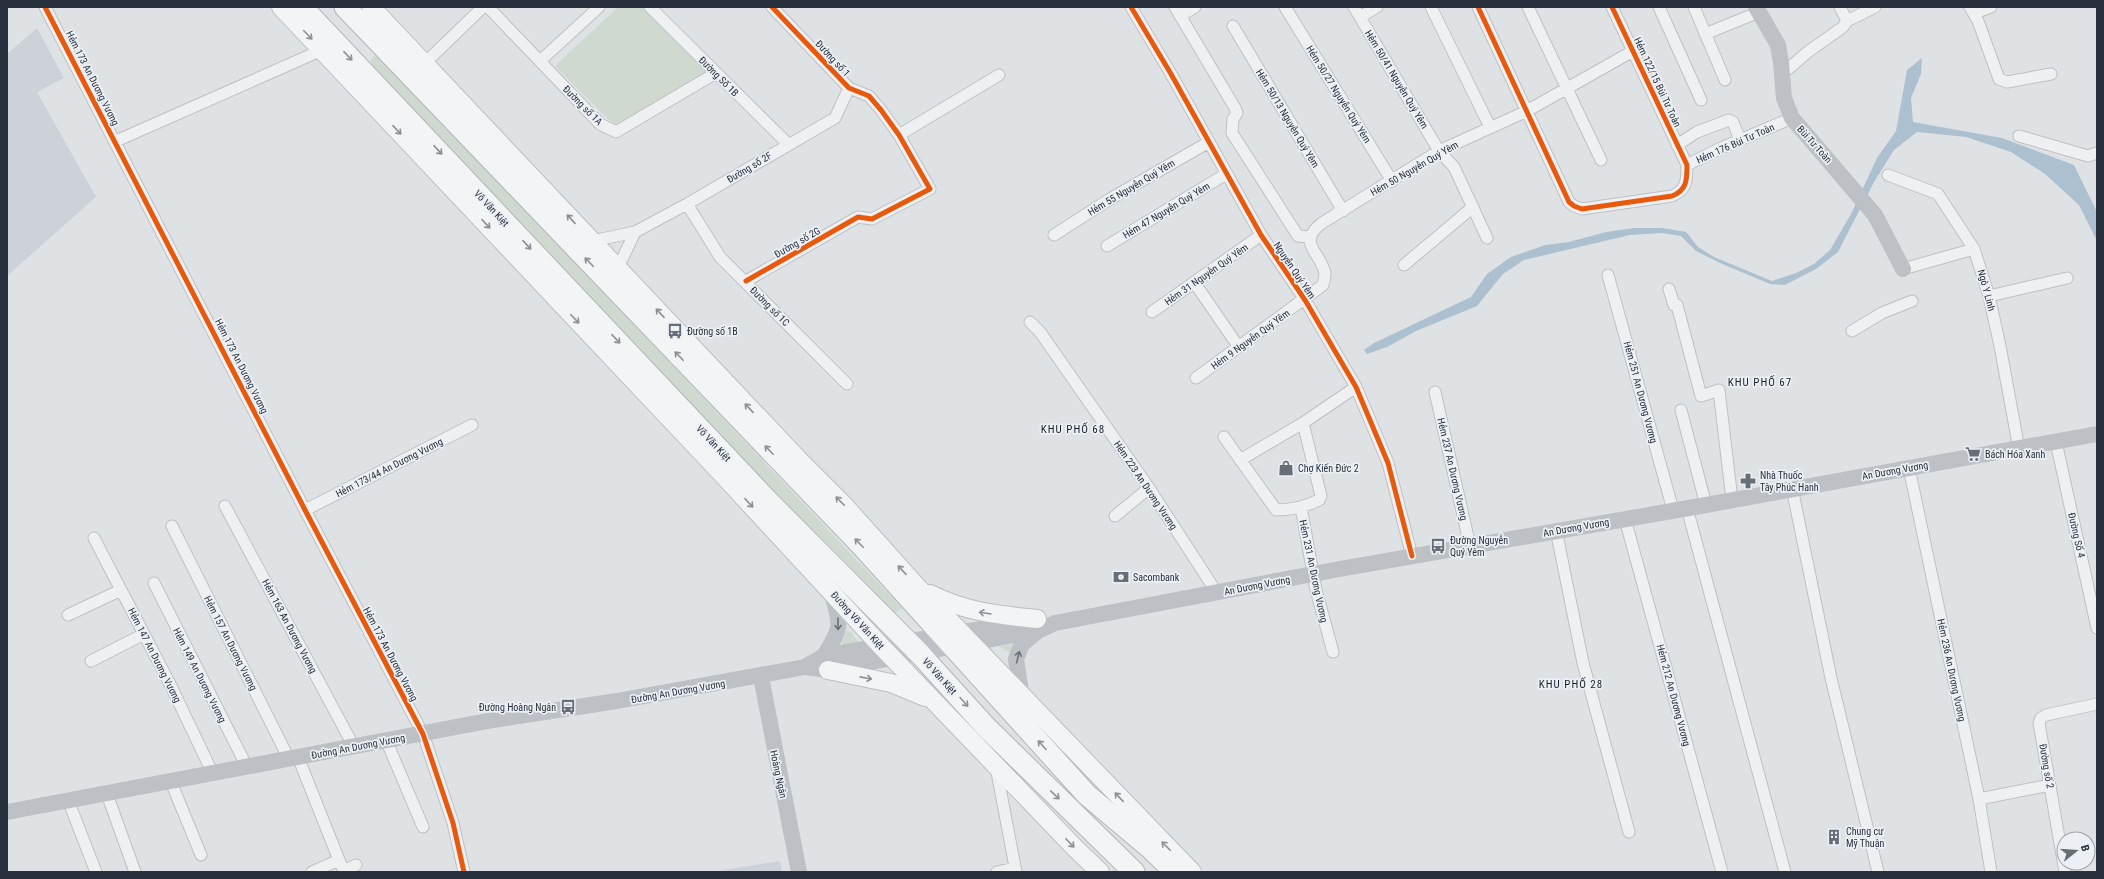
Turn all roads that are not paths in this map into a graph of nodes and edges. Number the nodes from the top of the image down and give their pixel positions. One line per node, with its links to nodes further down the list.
1 (45, 7): 49 (street, Hẻm 173 An Dương Vương)
2 (281, 7): 31 (main road, Võ Văn Kiệt, one-way to 31)
3 (302, 7): 31 (highway, Võ Văn Kiệt)
4 (482, 7): 34 (street)
5 (488, 7): 33 (street, Đường số 1A)
6 (599, 7): 33 (street)
7 (650, 7): 35 (street, Đường Số 1B)
8 (772, 7): 40 (street, Đường số 1)
9 (1131, 7): 50 (street, Nguyễn Quý Yêm)
10 (1195, 7): 26 (street)
11 (1285, 7): 59 (street, Hẻm 50/27 Nguyễn Quý Yêm)
12 (1354, 7): 27 (street, Hẻm 50/41 Nguyễn Quý Yêm)
13 (1378, 7): 27 (street)
14 (1431, 7): 45 (street)
15 (1478, 7): 43 (street, Hẻm 176 Bùi Tư Toàn)
16 (1528, 7): 41 (street)
17 (1612, 7): 32 (street, Hẻm 122/15 Bùi Tư Toàn)
18 (1659, 7): 42 (street)
19 (1694, 7): 30 (street)
20 (1840, 7): 28 (street)
21 (1875, 7): 28 (street)
22 (1991, 7): 25 (street)
23 (1757, 9): 30 (street); 36 (main road, Bùi Tư Toàn)
24 (357, 10): 31 (highway); 34 (main road); 130 (highway, one-way to 24)
25 (1972, 10): 37 (street)
26 (1177, 12): 67 (street)
27 (1360, 17): 53 (street, Hẻm 50/41 Nguyễn Quý Yêm)
28 (1847, 21): 36 (street)
29 (1233, 26): 62 (street, Hẻm 50/13 Nguyễn Quý Yêm)
30 (1705, 34): 39 (street)
31 (327, 44): 49 (street); 100 (main road, Võ Văn Kiệt, one-way to 100); 101 (highway, Võ Văn Kiệt, one-way to 101)
32 (1633, 51): 41 (street, Hẻm 50 Nguyễn Quý Yêm); 52 (street, Hẻm 122/15 Bùi Tư Toàn)
33 (540, 61): 35 (street, Đường số 1A)
34 (425, 63): 69 (main road, one-way to 34)
35 (716, 73): 51 (street, Đường Số 1B)
36 (1782, 74): 44 (main road, Bùi Tư Toàn)
37 (2051, 74)
38 (999, 75): 46 (street)
39 (1725, 80)
40 (849, 88): 46 (street, Đường số 1); 51 (street, Đường số 2F)
41 (1566, 88): 43 (street, Hẻm 50 Nguyễn Quý Yêm); 55 (street)
42 (1700, 100)
43 (1525, 112): 45 (street, Hẻm 50 Nguyễn Quý Yêm); 56 (street, Hẻm 176 Bùi Tư Toàn)
44 (1792, 118): 48 (street, Hẻm 176 Bùi Tư Toàn); 74 (main road, Bùi Tư Toàn)
45 (1490, 127): 53 (street, Hẻm 50 Nguyễn Quý Yêm)
46 (899, 135): 63 (street, Đường số 1)
47 (2019, 136): 54 (street)
48 (1740, 140): 52 (street); 56 (street, Hẻm 176 Bùi Tư Toàn)
49 (116, 141): 110 (street, Hẻm 173 An Dương Vương)
50 (1209, 142): 57 (street, Nguyễn Quý Yêm); 65 (street, Hẻm 55 Nguyễn Quý Yêm)
51 (788, 144): 60 (street, Đường số 2F)
52 (1677, 145): 56 (street, Hẻm 122/15 Bùi Tư Toàn)
53 (1440, 151): 59 (street, Hẻm 50 Nguyễn Quý Yêm); 61 (street, Hẻm 50/41 Nguyễn Quý Yêm)
54 (2097, 153)
55 (1601, 160)
56 (1687, 165)
57 (1226, 174): 66 (street, Nguyễn Quý Yêm); 70 (street, Hẻm 47 Nguyễn Quý Yêm)
58 (1888, 175): 71 (street, Ngô Y Linh)
59 (1392, 180): 62 (street, Hẻm 50 Nguyễn Quý Yêm)
60 (688, 204): 64 (street, Đường số 2F); 77 (street, Đường số 1C)
61 (1473, 208): 68 (street, Hẻm 50/41 Nguyễn Quý Yêm); 72 (street)
62 (1342, 211): 67 (street, Hẻm 50 Nguyễn Quý Yêm)
63 (858, 217): 77 (street, Đường số 2G)
64 (635, 232): 69 (street, Đường số 2F); 73 (street)
65 (1054, 235)
66 (1261, 235): 78 (street, Hẻm 31 Nguyễn Quý Yêm); 81 (street, Nguyễn Quý Yêm)
67 (1310, 237): 81 (street)
68 (1487, 238)
69 (592, 241): 73 (main road)
70 (1107, 246)
71 (1974, 249): 74 (street); 80 (street, Ngô Y Linh)
72 (1404, 265)
73 (618, 268): 123 (main road, one-way to 73)
74 (1903, 269)
75 (1608, 275): 109 (street, Hẻm 251 An Dương Vương)
76 (2067, 278): 80 (street)
77 (746, 282): 88 (street, Đường số 1C)
78 (1194, 282): 83 (street, Hẻm 31 Nguyễn Quý Yêm); 86 (street)
79 (1669, 289): 105 (street)
80 (1989, 296): 97 (street, Ngô Y Linh)
81 (1305, 300): 86 (street, Hẻm 9 Nguyễn Quý Yêm); 89 (street, Nguyễn Quý Yêm)
82 (1912, 301): 85 (street)
83 (1152, 312)
84 (1030, 322): 102 (street, Hẻm 223 An Dương Vương)
85 (1852, 331)
86 (1238, 346): 87 (street, Hẻm 9 Nguyễn Quý Yêm)
87 (1196, 378)
88 (847, 384)
89 (1356, 387): 92 (street); 118 (street, Nguyễn Quý Yêm)
90 (1435, 392): 117 (street, Hẻm 237 An Dương Vương)
91 (1681, 410): 106 (street)
92 (1303, 423): 98 (street); 108 (street)
93 (472, 424): 110 (street, Hẻm 173/44 An Dương Vương)
94 (2097, 434): 96 (main road, An Dương Vương)
95 (1224, 437): 98 (street, Hẻm 231 An Dương Vương)
96 (2056, 442): 97 (main road, An Dương Vương); 128 (street, Đường Số 4)
97 (2019, 449): 99 (main road, An Dương Vương)
98 (1240, 460): 108 (street, Hẻm 231 An Dương Vương)
99 (1909, 468): 103 (main road, An Dương Vương); 150 (street, Hẻm 236 An Dương Vương)
100 (722, 474): 101 (highway); 113 (main road, Đường Võ Văn Kiệt, one-way to 113)
101 (746, 477): 104 (highway, Võ Văn Kiệt)
102 (1149, 488): 111 (street); 124 (street, Hẻm 223 An Dương Vương)
103 (1792, 488): 105 (main road, An Dương Vương); 172 (street)
104 (766, 500): 113 (highway); 131 (highway, Võ Văn Kiệt)
105 (1732, 500): 106 (main road, An Dương Vương)
106 (1706, 505): 109 (main road, An Dương Vương)
107 (225, 506): 142 (street, Hẻm 163 An Dương Vương)
108 (1300, 507): 119 (street, Hẻm 231 An Dương Vương)
109 (1680, 509): 112 (main road, An Dương Vương); 171 (street, Hẻm 251 An Dương Vương)
110 (305, 510): 140 (street, Hẻm 173 An Dương Vương)
111 (1115, 516)
112 (1625, 519): 115 (main road, An Dương Vương); 170 (street, Hẻm 212 An Dương Vương)
113 (768, 523): 122 (main road, Đường Võ Văn Kiệt)
114 (172, 526): 143 (street, Hẻm 157 An Dương Vương)
115 (1556, 530): 117 (main road, An Dương Vương); 155 (street)
116 (94, 538): 121 (street, Hẻm 147 An Dương Vương)
117 (1470, 546): 118 (main road, An Dương Vương)
118 (1412, 556): 119 (main road, An Dương Vương)
119 (1313, 574): 124 (main road, An Dương Vương); 133 (street, Hẻm 231 An Dương Vương)
120 (154, 583): 145 (street, Hẻm 149 An Dương Vương)
121 (121, 590): 125 (street); 129 (street, Hẻm 147 An Dương Vương)
122 (830, 590): 132 (main road, Đường Võ Văn Kiệt); 135 (main road, one-way to 135)
123 (920, 590): 127 (main road, one-way to 123); 130 (main road)
124 (1217, 593): 126 (main road, An Dương Vương)
125 (68, 615)
126 (1055, 622): 127 (main road, Đường An Dương Vương)
127 (1038, 625): 130 (main road, Đường An Dương Vương); 137 (main road, one-way to 127)
128 (2097, 628)
129 (144, 634): 134 (street); 146 (street, Hẻm 147 An Dương Vương)
130 (958, 639): 131 (main road, Đường An Dương Vương); 137 (main road); 156 (highway, one-way to 130)
131 (913, 647): 132 (main road, Đường An Dương Vương); 169 (highway, Võ Văn Kiệt, one-way to 169)
132 (886, 652): 135 (main road, Đường An Dương Vương); 138 (main road, Đường Võ Văn Kiệt)
133 (1333, 652)
134 (91, 661)
135 (826, 663): 136 (main road, Đường An Dương Vương); 138 (main road, one-way to 138)
136 (761, 677): 140 (main road, Đường An Dương Vương); 166 (main road, Hoàng Ngân)
137 (1021, 692): 153 (main road, one-way to 137)
138 (936, 703): 144 (main road, Đường Võ Văn Kiệt)
139 (2097, 704): 148 (street, Đường số 2)
140 (423, 734): 141 (main road, Đường An Dương Vương); 165 (street, Hẻm 173 An Dương Vương)
141 (386, 740): 142 (main road, Đường An Dương Vương); 154 (street)
142 (354, 747): 143 (main road, Đường An Dương Vương)
143 (294, 758): 145 (main road, Đường An Dương Vương); 158 (street, Hẻm 157 An Dương Vương)
144 (995, 764): 161 (street); 168 (main road, one-way to 168)
145 (247, 767): 146 (main road, Đường An Dương Vương)
146 (213, 774): 147 (main road, Đường An Dương Vương)
147 (171, 782): 149 (main road, Đường An Dương Vương); 157 (street)
148 (2050, 785): 150 (street); 174 (street, Đường số 2)
149 (107, 794): 151 (main road, Đường An Dương Vương); 163 (street)
150 (1979, 799): 173 (street, Hẻm 236 An Dương Vương)
151 (68, 800): 152 (main road, Đường An Dương Vương); 162 (street)
152 (7, 812)
153 (1146, 826): 156 (highway); 160 (main road, one-way to 153)
154 (424, 827)
155 (1629, 832)
156 (1150, 848): 160 (highway)
157 (201, 855)
158 (339, 860): 159 (street); 164 (street)
159 (356, 865)
160 (1180, 869)
161 (1016, 870): 167 (street)
162 (96, 872)
163 (136, 872)
164 (312, 872)
165 (464, 872)
166 (799, 872)
167 (997, 872)
168 (1100, 872)
169 (1134, 872)
170 (1722, 872)
171 (1785, 872)
172 (1878, 872)
173 (1991, 872)
174 (2065, 872)

